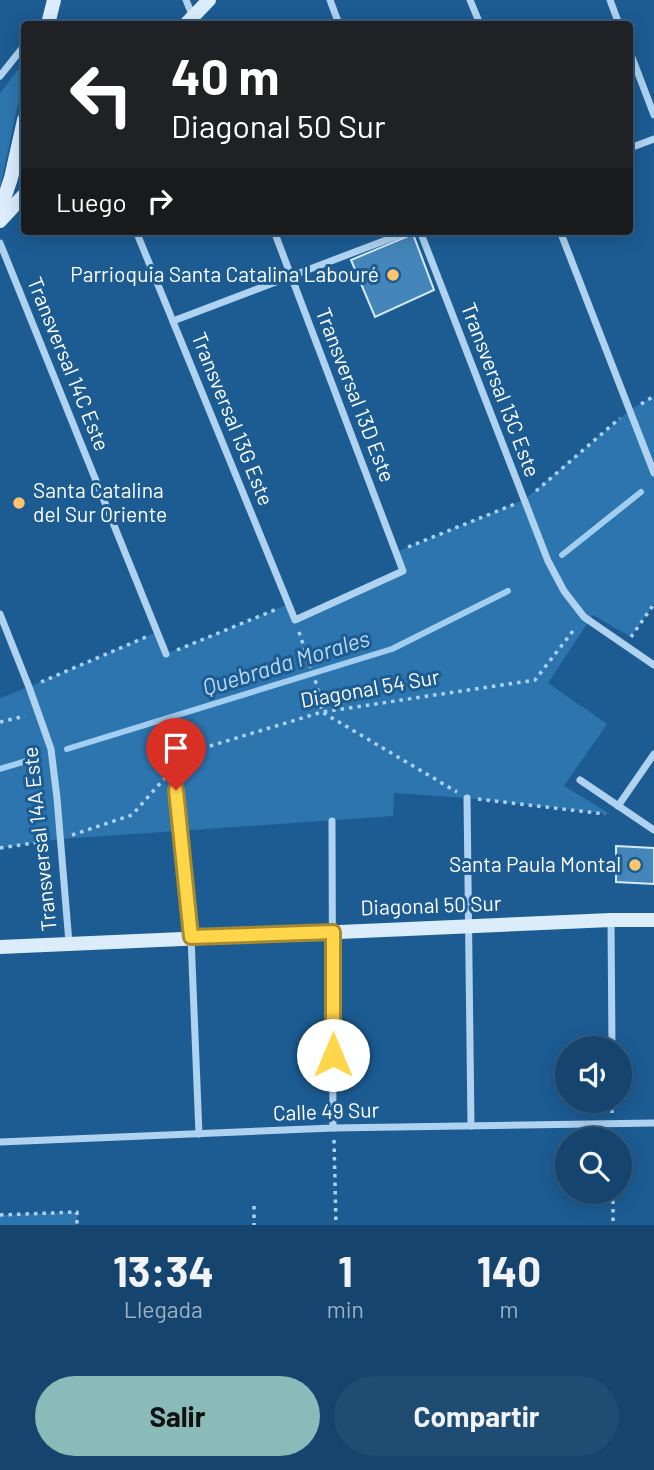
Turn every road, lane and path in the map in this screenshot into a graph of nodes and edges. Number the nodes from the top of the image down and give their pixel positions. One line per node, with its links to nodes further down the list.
1 (186, 0): 6 (street)
2 (209, 0): 7 (street)
3 (330, 0): 8 (street)
4 (470, 0): 9 (street)
5 (610, 0): 10 (street)
6 (191, 21)
7 (192, 21)
8 (338, 21)
9 (479, 21)
10 (618, 21)
11 (21, 50): 13 (street)
12 (633, 60): 14 (street)
13 (0, 76)
14 (654, 115)
15 (21, 132): 19 (street)
16 (654, 139): 17 (street)
17 (633, 147)
18 (21, 198): 20 (street)
19 (0, 211)
20 (0, 221)
21 (138, 235): 28 (street, Transversal 13G Este)
22 (276, 235): 27 (street, Transversal 13D Este)
23 (399, 235): 27 (street)
24 (421, 235): 33 (street, Transversal 13C Este)
25 (562, 235): 29 (street)
26 (0, 243): 35 (street, Transversal 14C Este)
27 (291, 276): 28 (street); 34 (street, Transversal 13D Este)
28 (173, 321): 30 (street, Transversal 13G Este)
29 (654, 473)
30 (289, 604): 34 (street, Transversal 13G Este); 37 (path)
31 (654, 604): 36 (path)
32 (0, 614): 39 (street, Transversal 14A Este)
33 (584, 617): 36 (street, Transversal 13C Este); 40 (path, Diagonal 54 Sur)
34 (295, 620): 40 (path)
35 (157, 632): 37 (street, Transversal 14C Este); 39 (path)
36 (625, 645): 38 (street, Transversal 13C Este)
37 (166, 654)
38 (654, 665)
39 (29, 687): 41 (street, Transversal 14A Este)
40 (322, 712): 46 (path); 51 (path, Diagonal 54 Sur)
41 (39, 713): 42 (path); 51 (street, Transversal 14A Este)
42 (0, 722)
43 (654, 754): 47 (street)
44 (580, 780): 47 (street)
45 (176, 790): 57 (street)
46 (467, 798): 48 (path); 55 (street)
47 (618, 806): 48 (street)
48 (635, 817): 50 (street)
49 (332, 821): 56 (street)
50 (654, 830)
51 (61, 839): 52 (path, Diagonal 54 Sur); 58 (street, Transversal 14A Este)
52 (0, 849)
53 (611, 920): 54 (street, Diagonal 50 Sur); 55 (street, Diagonal 50 Sur); 60 (street)
54 (654, 920)
55 (468, 926): 56 (street, Diagonal 50 Sur); 62 (street)
56 (333, 932): 57 (street, Diagonal 50 Sur); 63 (street)
57 (191, 937): 58 (street, Diagonal 50 Sur); 64 (street)
58 (69, 943): 59 (street, Diagonal 50 Sur)
59 (0, 947)
60 (612, 1036)
61 (654, 1124): 62 (street, Calle 49 Sur)
62 (471, 1126): 63 (street, Calle 49 Sur)
63 (333, 1128): 64 (street, Calle 49 Sur); 71 (path)
64 (199, 1134): 65 (street, Calle 49 Sur)
65 (0, 1142)
66 (613, 1204): 72 (path)
67 (254, 1206): 70 (path)
68 (0, 1215): 69 (path)
69 (77, 1225)
70 (254, 1225)
71 (336, 1225)
72 (613, 1225)

